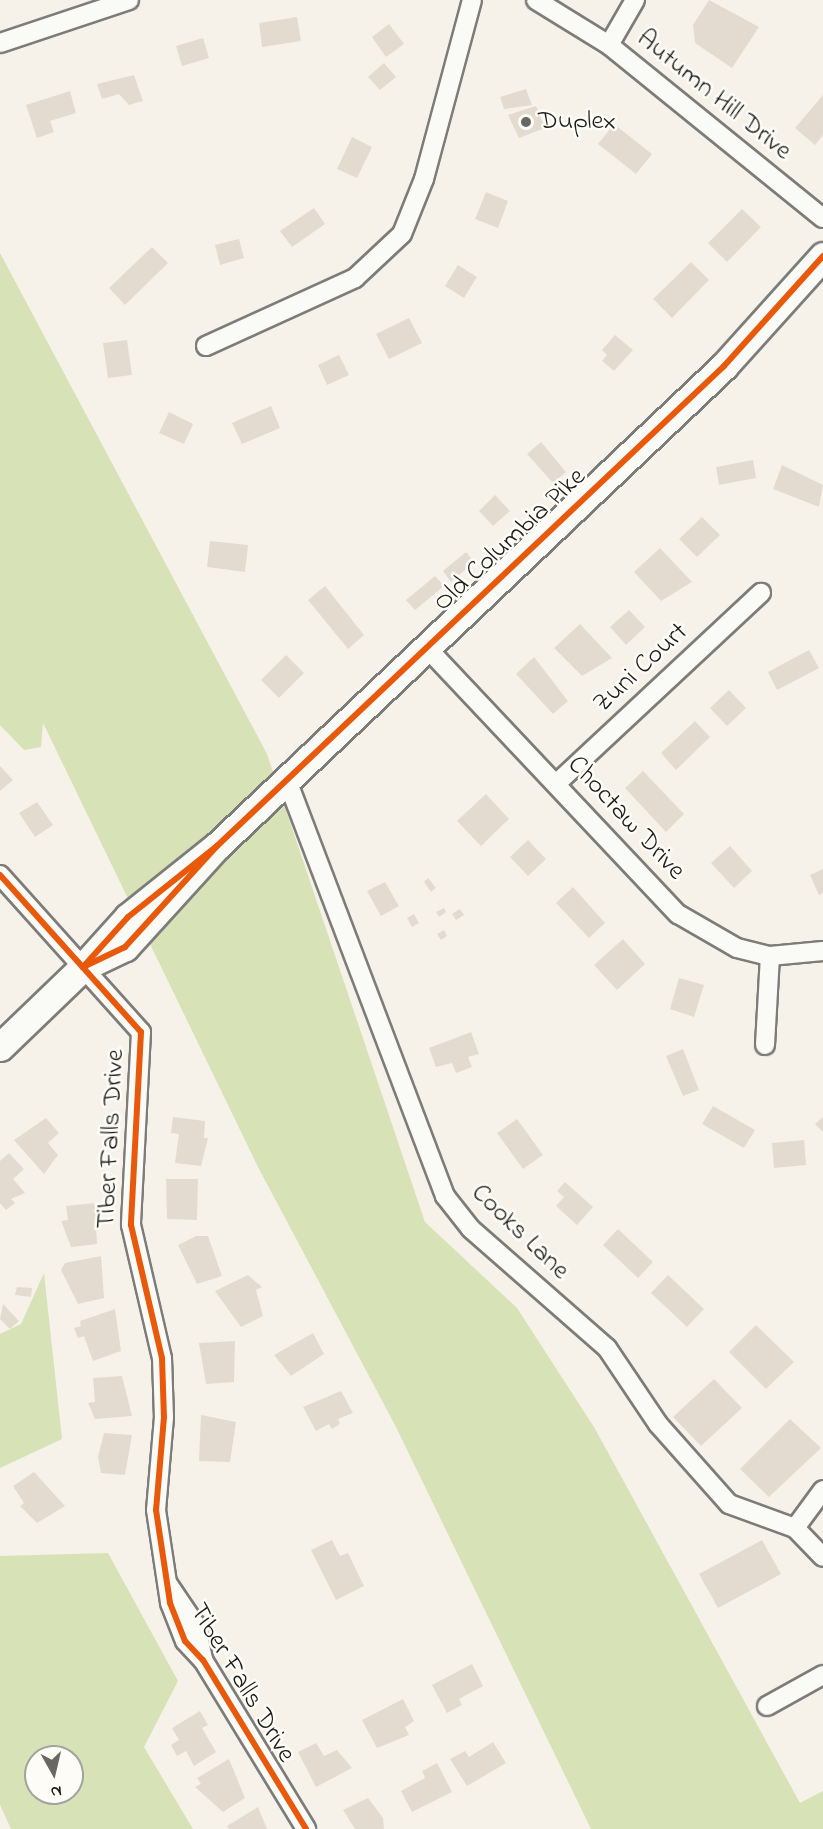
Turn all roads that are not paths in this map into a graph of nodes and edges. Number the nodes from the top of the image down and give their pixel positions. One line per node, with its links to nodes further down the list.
1 (129, 0): 5 (street)
2 (472, 0): 9 (street)
3 (536, 0): 6 (street, Autumn Hill Drive)
4 (635, 0): 6 (street)
5 (0, 43)
6 (609, 45): 7 (street, Autumn Hill Drive)
7 (823, 218)
8 (823, 256): 11 (street, Old Columbia Pike)
9 (206, 346)
10 (761, 593): 13 (street, Zuni Court)
11 (427, 648): 12 (street, Old Columbia Pike); 13 (street, Choctaw Drive)
12 (287, 780): 17 (street, Old Columbia Pike); 21 (street, Cooks Lane)
13 (557, 783): 16 (street, Choctaw Drive)
14 (0, 875): 17 (street, Tiber Falls Drive)
15 (823, 951): 16 (street, Choctaw Drive)
16 (770, 956): 18 (street)
17 (83, 967): 19 (street, Old Columbia Pike); 25 (street, Tiber Falls Drive)
18 (765, 1045)
19 (0, 1047)
20 (823, 1491): 21 (street)
21 (795, 1528): 22 (street, Cooks Lane)
22 (823, 1557)
23 (823, 1675): 24 (street)
24 (767, 1706)
25 (306, 1829)

